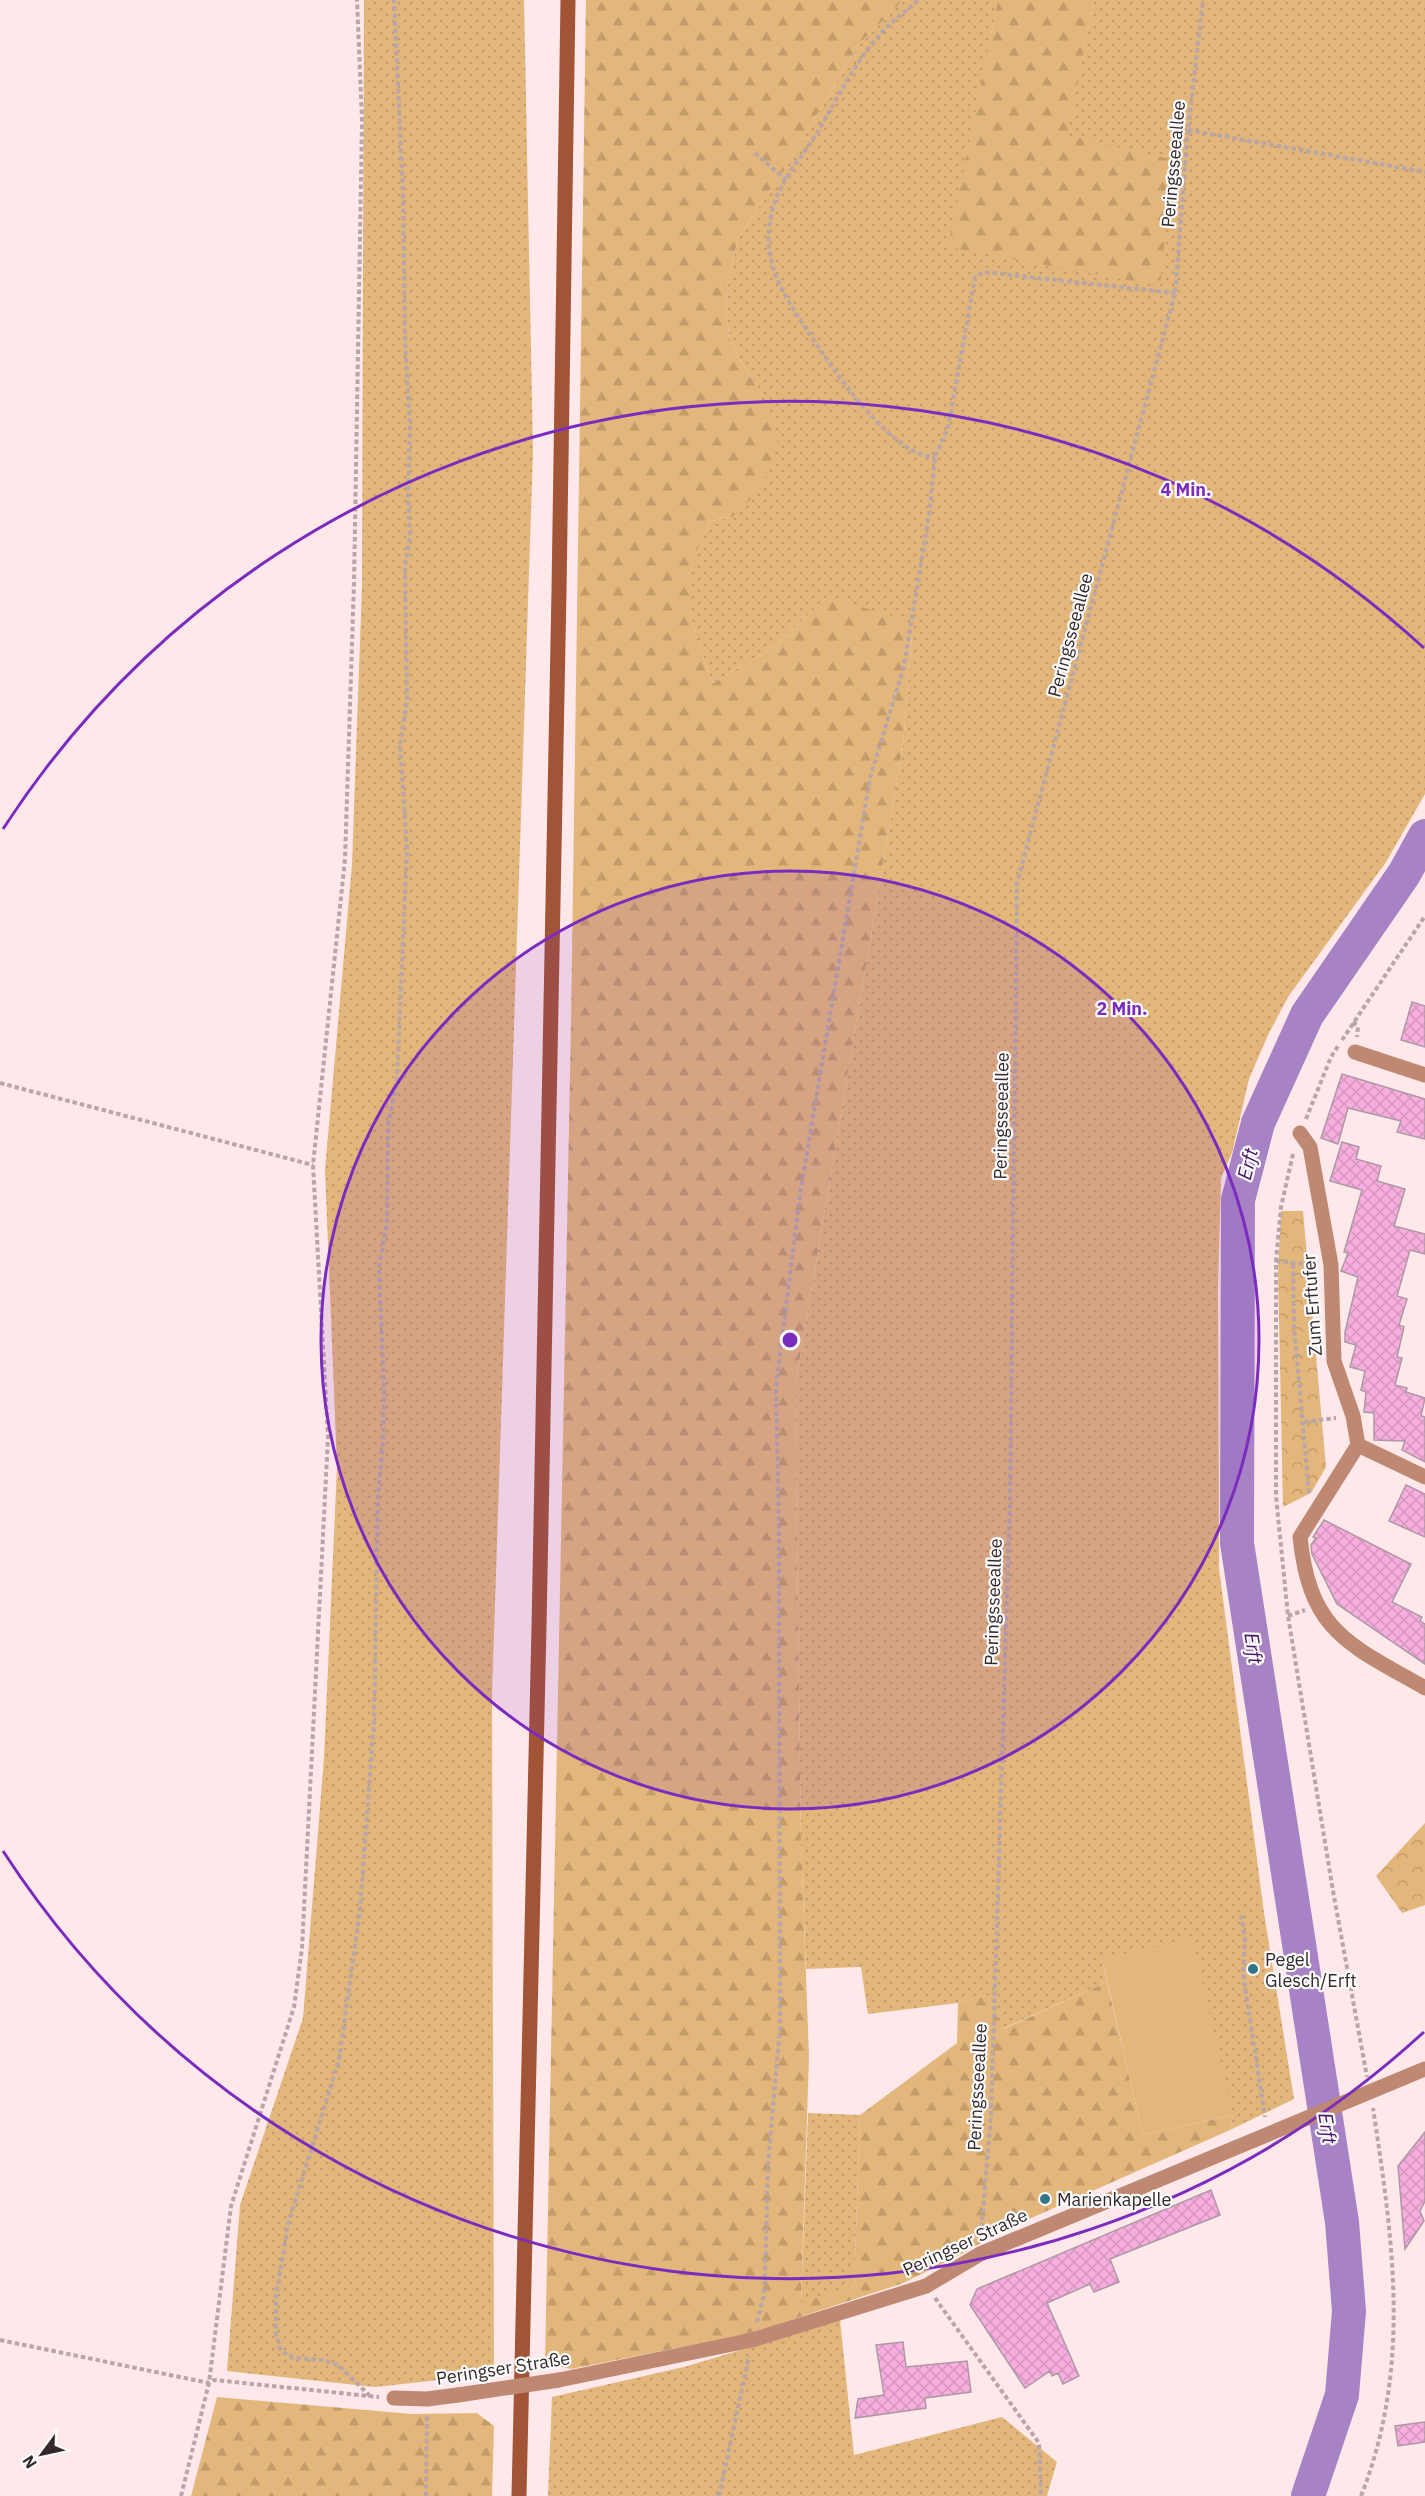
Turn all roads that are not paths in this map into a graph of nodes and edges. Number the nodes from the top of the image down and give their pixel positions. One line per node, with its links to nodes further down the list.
1 (568, 0): 10 (main road)
2 (1355, 1052): 3 (street)
3 (1425, 1075)
4 (1300, 1133): 5 (street, Zum Erftufer)
5 (1358, 1445): 6 (street); 7 (street)
6 (1425, 1477)
7 (1425, 1688)
8 (1425, 2069): 9 (street, Peringser Straße, bridge)
9 (394, 2398)
10 (519, 2496)

